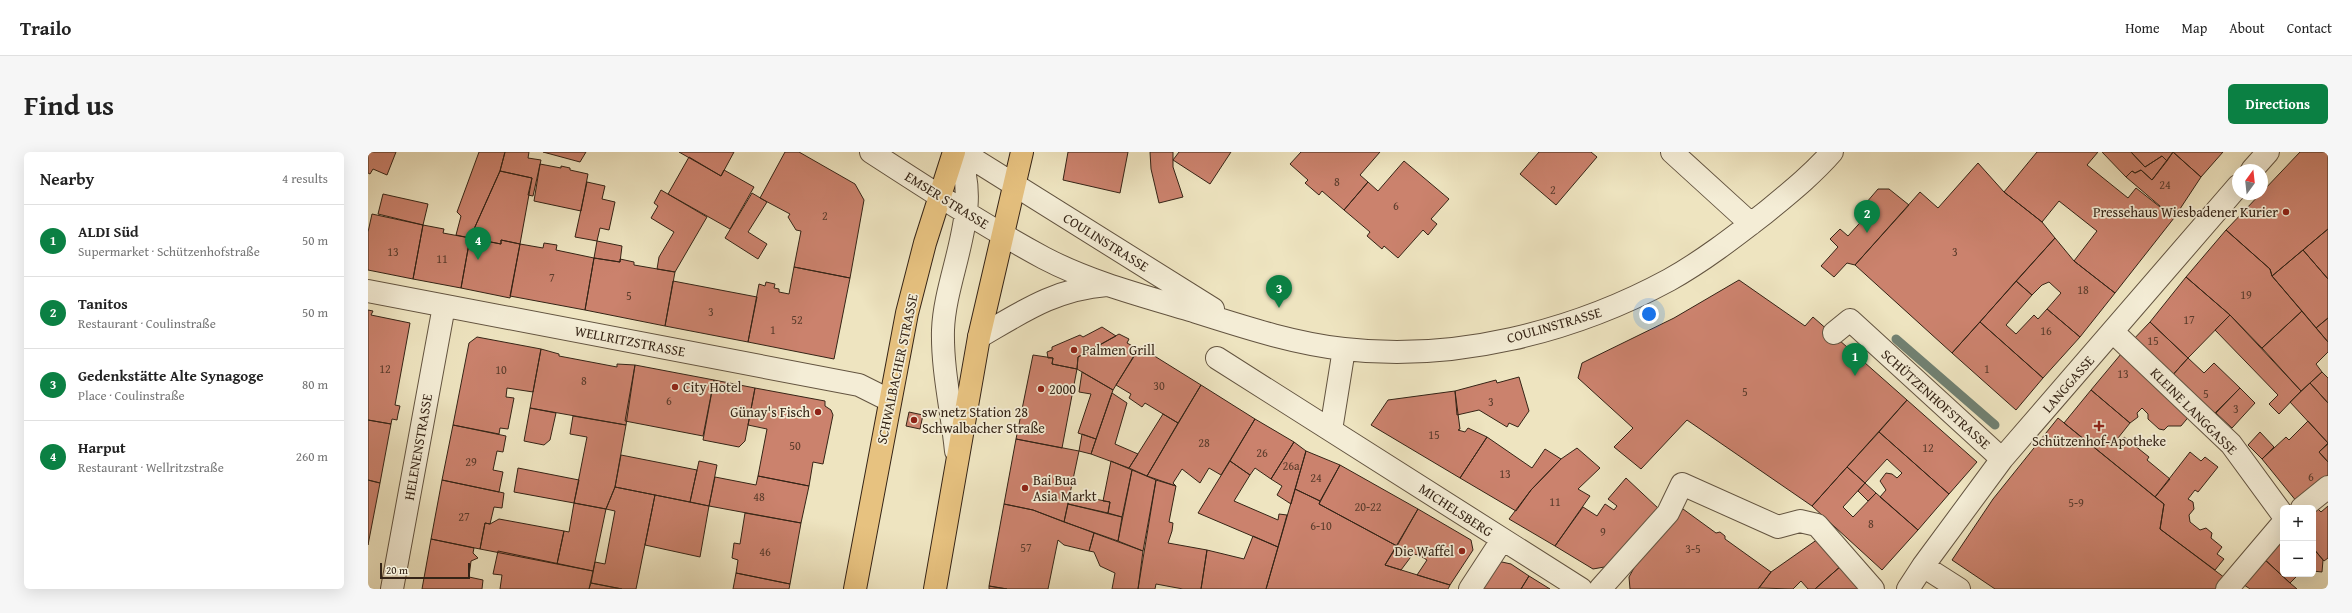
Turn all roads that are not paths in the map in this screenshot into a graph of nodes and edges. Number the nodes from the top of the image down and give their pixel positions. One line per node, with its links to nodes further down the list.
1 (871, 152): 12 (street, EMSER STRASSE)
2 (954, 152): 12 (main road, SCHWALBACHER STRASSE)
3 (957, 152): 13 (street)
4 (962, 152): 10 (street, COULINSTRASSE)
5 (1022, 152): 10 (main road)
6 (1672, 152): 14 (street)
7 (1832, 152): 14 (street, COULINSTRASSE)
8 (2268, 152): 9 (street)
9 (2257, 164)
10 (1016, 186): 15 (main road); 19 (street, COULINSTRASSE)
11 (2232, 193): 20 (street, LANGGASSE)
12 (940, 196): 13 (street, EMSER STRASSE); 25 (main road, SCHWALBACHER STRASSE)
13 (966, 212): 15 (street, EMSER STRASSE); 27 (street)
14 (1751, 224): 23 (street, COULINSTRASSE)
15 (1003, 235): 16 (street, COULINSTRASSE); 22 (main road)
16 (1108, 285): 19 (street, COULINSTRASSE); 22 (street)
17 (368, 291): 18 (street, WELLRITZSTRASSE)
18 (444, 306): 25 (street, WELLRITZSTRASSE); 35 (street, HELENENSTRASSE)
19 (1251, 330): 23 (street, COULINSTRASSE)
20 (2114, 332): 28 (street, LANGGASSE); 31 (street, KLEINE LANGGASSE)
21 (1834, 333): 28 (street, SCHÜTZENHOFSTRASSE)
22 (979, 337): 27 (main road)
23 (1344, 349): 26 (street)
24 (1217, 358): 26 (street, MICHELSBERG)
25 (889, 400): 36 (main road, SCHWALBACHER STRASSE)
26 (1331, 430): 33 (street, MICHELSBERG)
27 (957, 456): 37 (main road)
28 (2002, 458): 34 (street, LANGGASSE)
29 (2328, 487): 30 (street)
30 (2306, 505)
31 (2280, 511)
32 (2280, 527): 44 (street)
33 (1502, 540): 38 (street); 39 (street, MICHELSBERG)
34 (1922, 566): 42 (street, LANGGASSE); 43 (street)
35 (392, 589)
36 (855, 589)
37 (935, 589)
38 (1470, 589)
39 (1581, 589)
40 (1600, 589): 41 (street)
41 (1872, 589)
42 (1908, 589)
43 (1959, 589)
44 (2227, 589)

